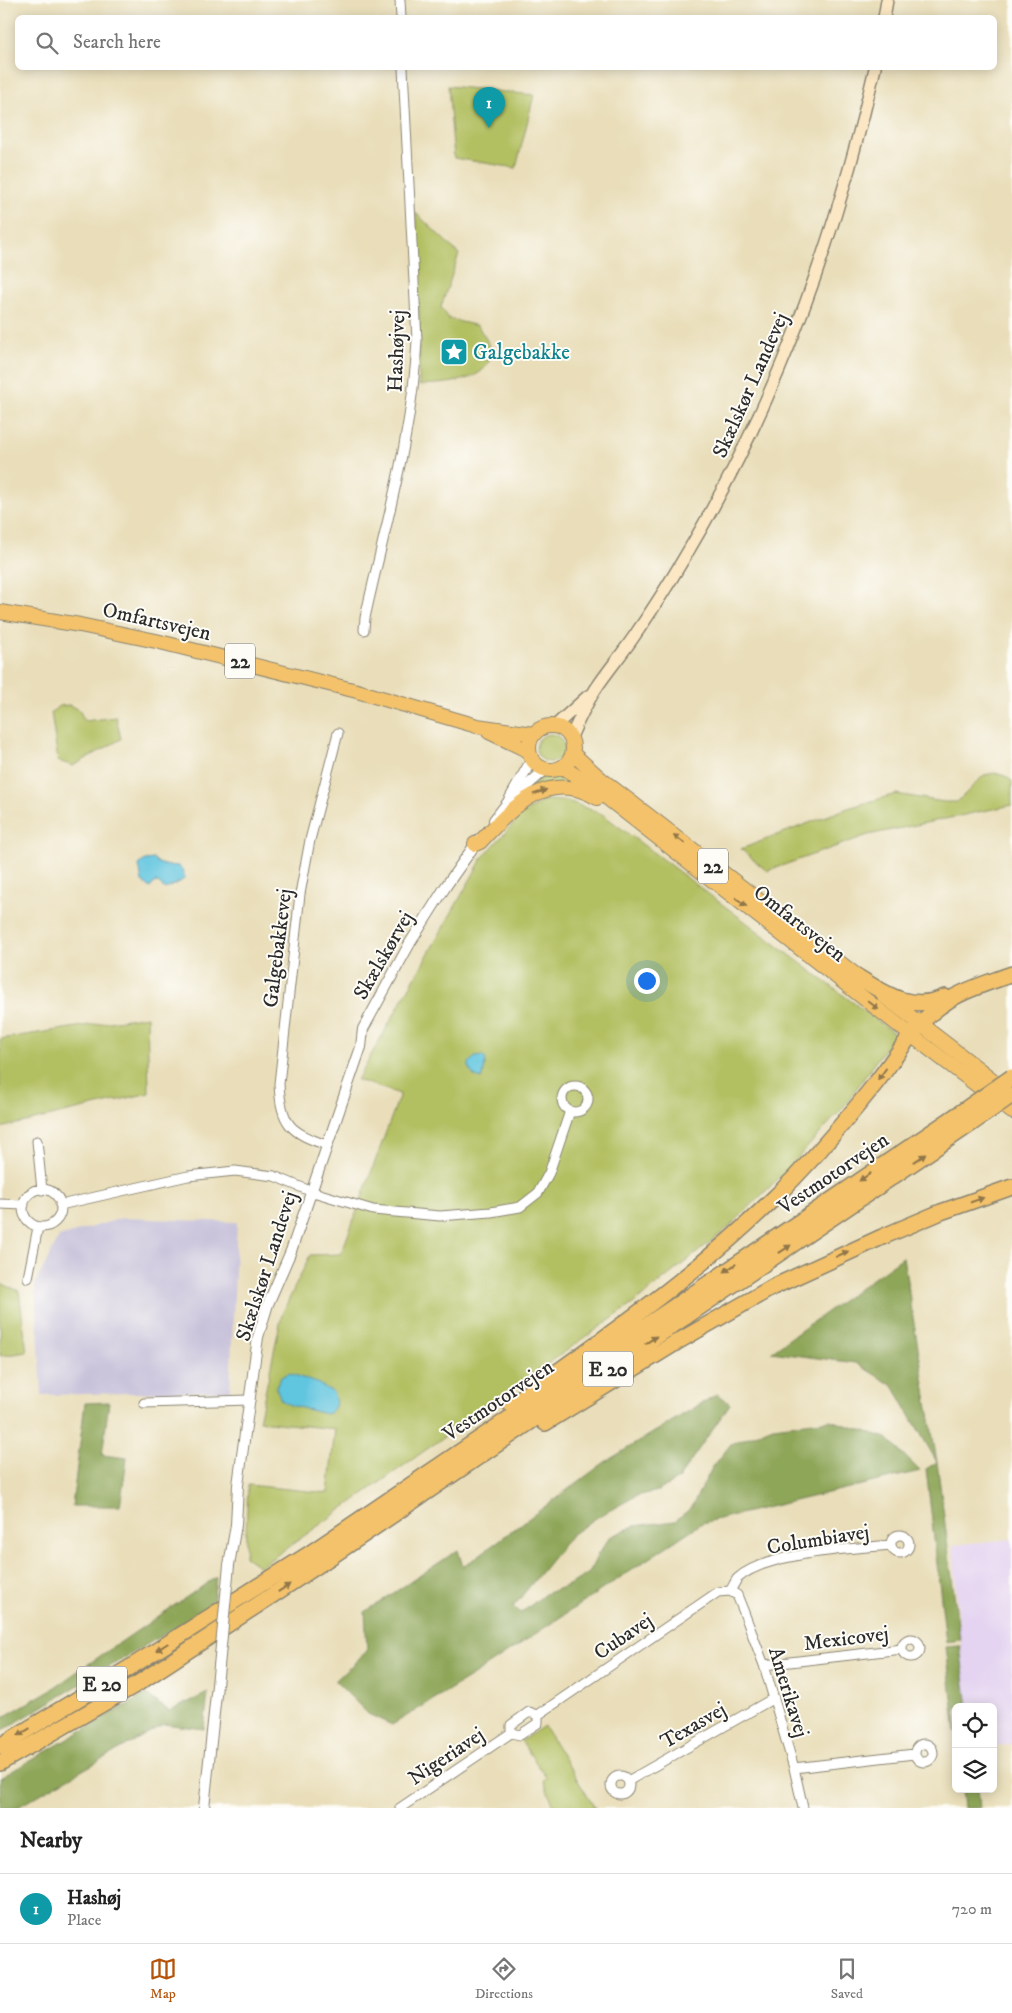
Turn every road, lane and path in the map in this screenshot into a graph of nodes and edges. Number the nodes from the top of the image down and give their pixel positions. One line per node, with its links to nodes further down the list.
1 (400, 0): 3 (street)
2 (887, 0): 4 (main road)
3 (401, 15)
4 (884, 15)
5 (404, 70): 8 (street, Hashøjvej)
6 (875, 70): 9 (main road, Skælskør Landevej)
7 (0, 612): 10 (main road, Omfartsvejen / 22)
8 (364, 630)
9 (595, 690): 11 (main road, Skælskør Landevej); 14 (main road, Skælskør Landevej)
10 (477, 726): 13 (main road, Omfartsvejen / 22); 16 (main road, Omfartsvejen / 22)
11 (555, 726): 13 (main road, 22); 14 (main road)
12 (338, 733): 32 (street, Galgebakkevej)
13 (534, 734): 16 (main road)
14 (571, 737): 15 (main road)
15 (573, 754): 17 (main road); 23 (main road, Omfartsvejen / 22, one-way to 15)
16 (530, 755): 18 (main road, 22); 19 (street, Skælskørvej)
17 (563, 767): 18 (main road); 20 (main road, Omfartsvejen / 22)
18 (545, 770): 19 (street, Skælskørvej)
19 (508, 802): 21 (street, Skælskørvej)
20 (647, 830): 21 (main road, one-way to 20); 25 (main road, Omfartsvejen / 22, one-way to 25)
21 (475, 844): 32 (street, Skælskørvej)
22 (1012, 974): 23 (highway); 24 (highway)
23 (856, 976): 24 (main road, Omfartsvejen / 22)
24 (921, 1024): 25 (highway); 27 (main road, Omfartsvejen / 22)
25 (911, 1035): 27 (main road); 28 (main road, Omfartsvejen / 22); 45 (highway, one-way to 45)
26 (1012, 1077): 30 (highway, Vestmotorvejen / E 20, bridge)
27 (991, 1079): 28 (main road, Omfartsvejen / 22)
28 (1011, 1104): 30 (highway, Vestmotorvejen / E 20, bridge)
29 (570, 1111): 35 (street)
30 (968, 1117): 43 (highway, Vestmotorvejen / E 20, one-way to 30); 45 (highway, Vestmotorvejen / E 20, one-way to 45)
31 (37, 1141): 34 (street)
32 (327, 1145): 35 (street, Skælskør Landevej)
33 (1012, 1188): 43 (highway, one-way to 33)
34 (42, 1190): 37 (street); 38 (street)
35 (310, 1191): 38 (street); 41 (street, Skælskør Landevej)
36 (0, 1204): 37 (street)
37 (24, 1205): 39 (street)
38 (60, 1205): 39 (street)
39 (38, 1226): 40 (street)
40 (28, 1278)
41 (250, 1400): 42 (street); 57 (street, Skælskør Landevej, bridge)
42 (144, 1403)
43 (406, 1506): 54 (highway, Vestmotorvejen / E 20, one-way to 43)
44 (891, 1545): 46 (street, Columbiavej)
45 (288, 1568): 52 (highway, Vestmotorvejen / E 20, one-way to 52)
46 (730, 1591): 48 (street, Amerikavej); 50 (street, Cubavej)
47 (902, 1649): 48 (street, Mexicovej)
48 (764, 1665): 49 (street, Amerikavej)
49 (774, 1698): 55 (street, Amerikavej); 56 (street, Texasvej)
50 (538, 1715): 51 (street, Cubavej); 51 (street, Cubavej)
51 (511, 1733): 58 (street, Nigeriavej)
52 (0, 1746)
53 (914, 1754): 55 (street)
54 (0, 1763)
55 (794, 1768): 59 (street, Amerikavej)
56 (628, 1781)
57 (204, 1808)
58 (400, 1808)
59 (803, 1808)

